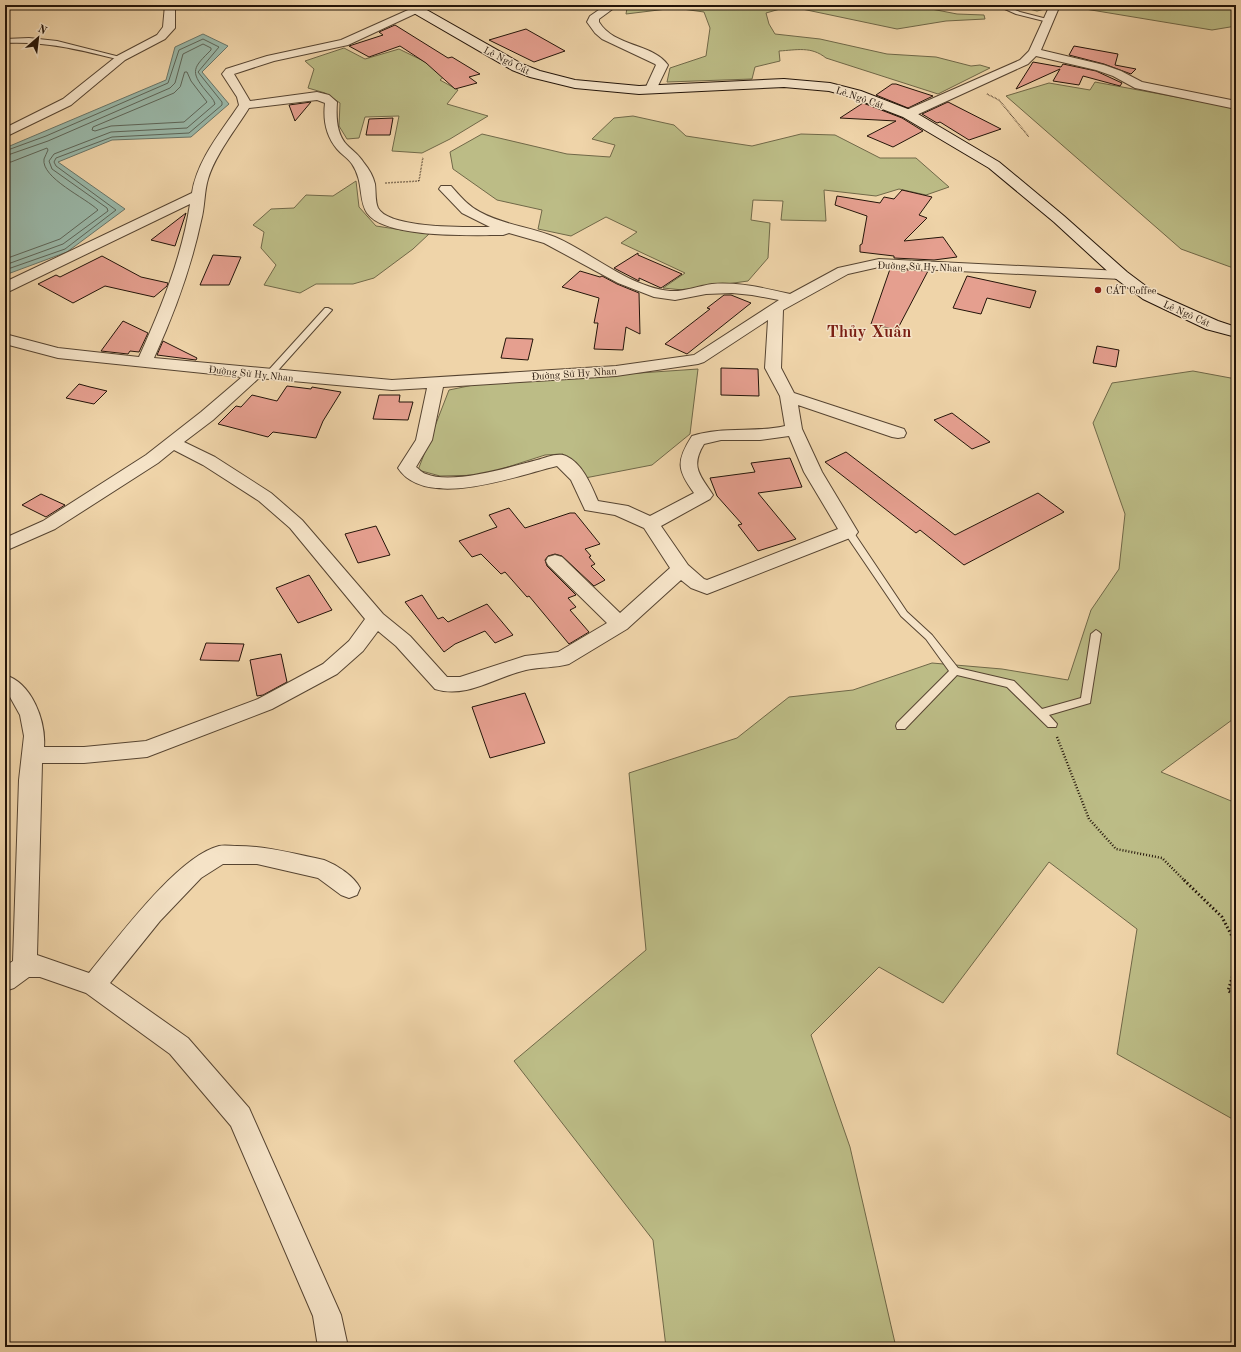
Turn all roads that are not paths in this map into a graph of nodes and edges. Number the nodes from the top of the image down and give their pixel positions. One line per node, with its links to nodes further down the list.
1 (170, 5): 9 (street)
2 (612, 5): 10 (street)
3 (999, 5): 6 (lane)
4 (1055, 5): 6 (street)
5 (413, 7): 10 (street, Lê Ngô Cát); 11 (street)
6 (1048, 20): 8 (street)
7 (5, 42): 9 (lane)
8 (1034, 52): 12 (street); 13 (street)
9 (121, 58): 14 (street)
10 (651, 89): 13 (street, Lê Ngô Cát)
11 (245, 105): 16 (street); 17 (street)
12 (1236, 105)
13 (908, 114): 18 (street, Lê Ngô Cát)
14 (5, 133)
15 (446, 189): 17 (street)
16 (198, 194): 19 (street); 25 (street)
17 (523, 231): 20 (street)
18 (1121, 275): 20 (street, Đường Sử Hy Nhan); 23 (street, Lê Ngô Cát)
19 (5, 288)
20 (792, 300): 21 (street, Đường Sử Hy Nhan)
21 (776, 308): 27 (street, Đường Sử Hy Nhan); 28 (street)
22 (328, 310): 26 (lane)
23 (1236, 332)
24 (5, 339): 25 (street, Đường Sử Hy Nhan)
25 (144, 362): 26 (street, Đường Sử Hy Nhan)
26 (263, 374): 27 (street, Đường Sử Hy Nhan); 31 (street)
27 (436, 382): 32 (street)
28 (788, 396): 29 (street); 30 (street)
29 (794, 429): 32 (street); 33 (street)
30 (898, 433)
31 (172, 443): 34 (street); 37 (street)
32 (650, 524): 36 (street)
33 (849, 532): 36 (street); 40 (lane)
34 (5, 545)
35 (555, 561): 38 (street)
36 (681, 569): 38 (street)
37 (376, 619): 38 (street); 45 (street)
38 (620, 624)
39 (1096, 634): 42 (lane)
40 (955, 671): 42 (lane); 44 (lane)
41 (5, 682): 45 (street)
42 (1041, 713): 43 (lane)
43 (1052, 724)
44 (901, 726)
45 (32, 755): 47 (street)
46 (349, 888): 48 (street)
47 (15, 973): 48 (street)
48 (94, 985): 49 (street)
49 (333, 1347)

